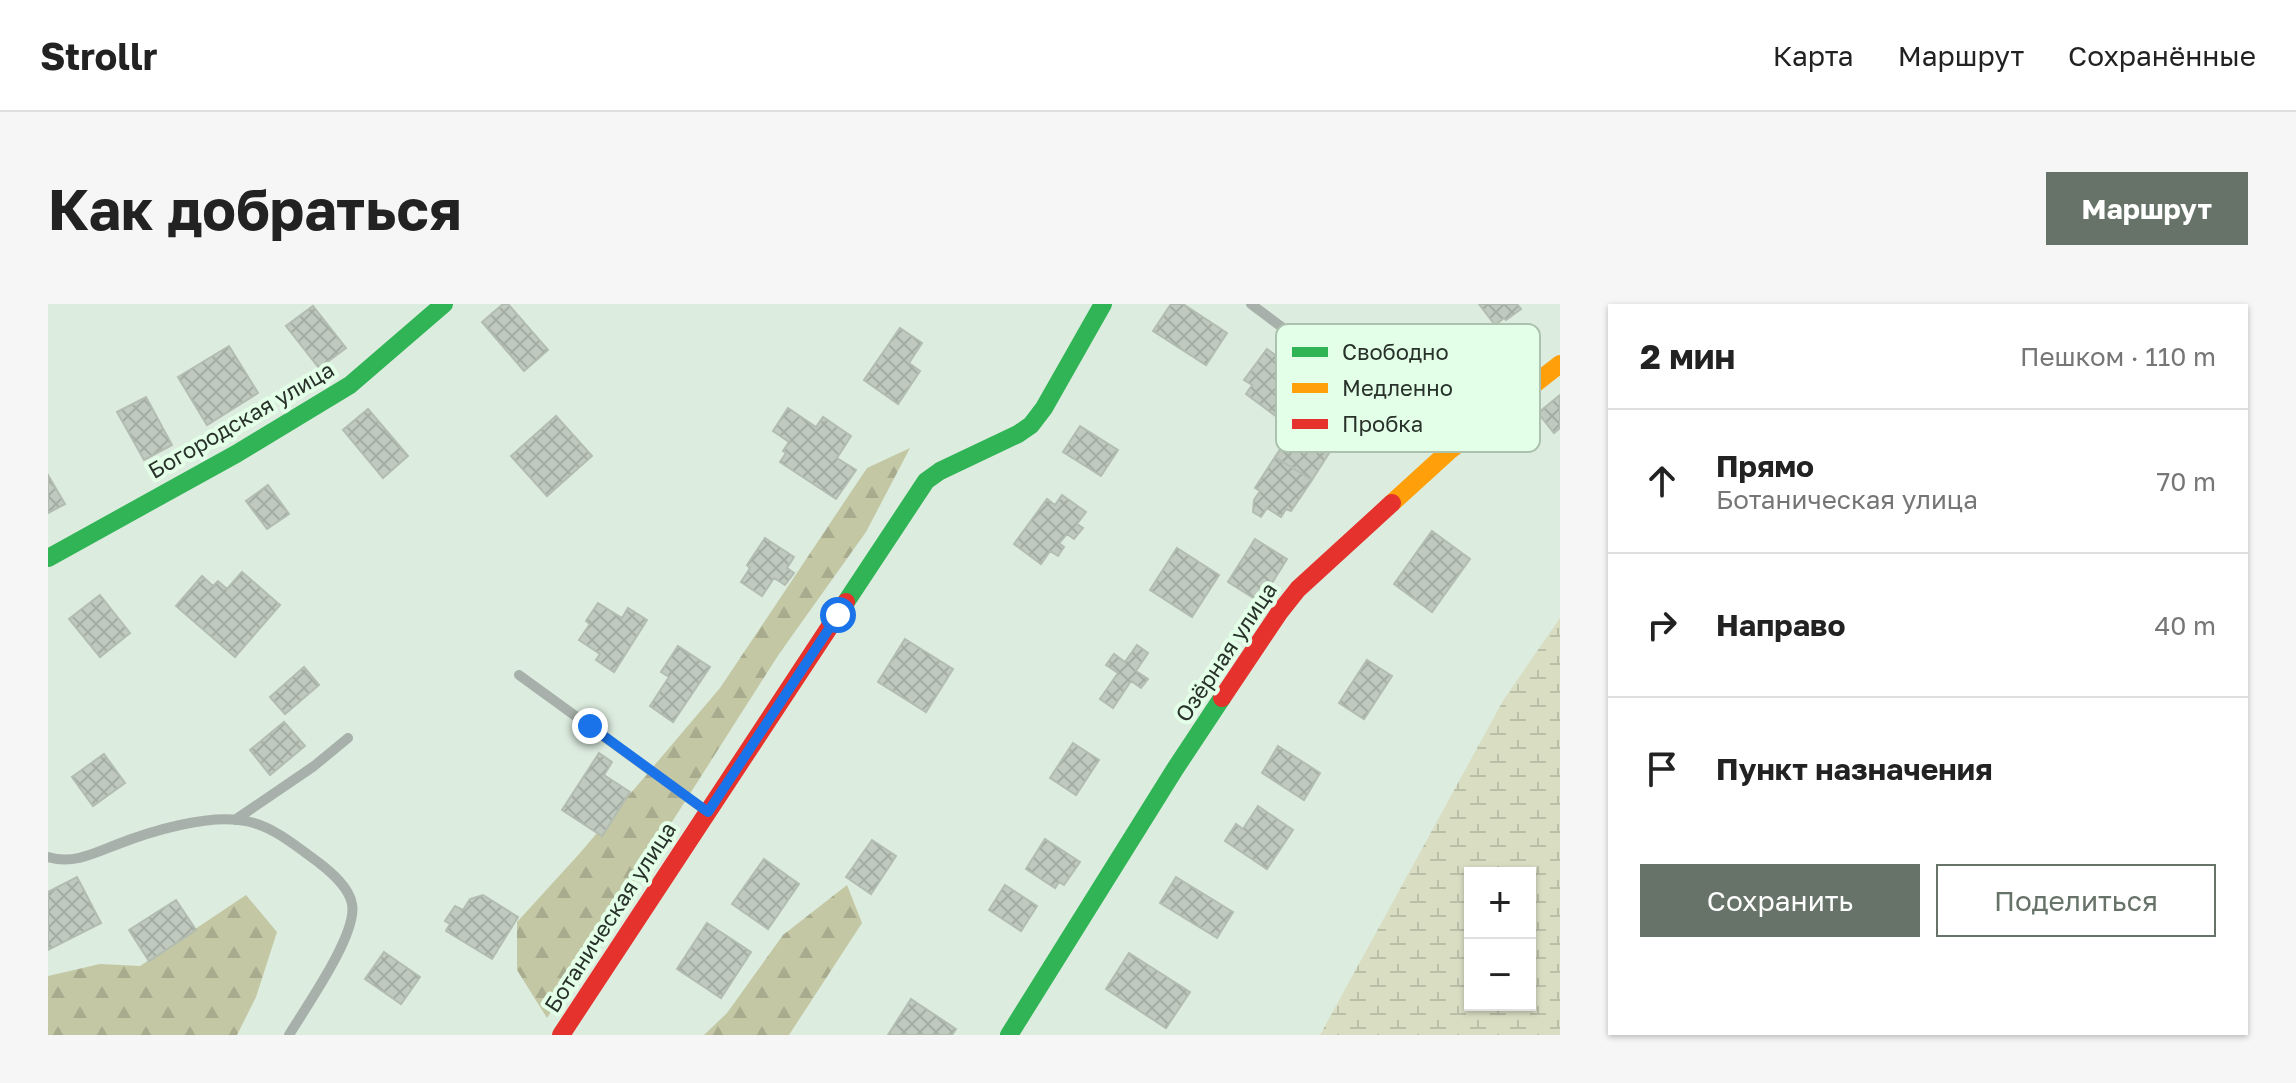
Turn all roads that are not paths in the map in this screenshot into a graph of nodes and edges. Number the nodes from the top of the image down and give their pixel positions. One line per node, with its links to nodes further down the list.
1 (444, 304): 8 (street, Богородская улица)
2 (1103, 304): 11 (street, Ботаническая улица)
3 (1251, 304): 4 (lane)
4 (1278, 324)
5 (1560, 364): 6 (street, Озёрная улица)
6 (1540, 380)
7 (1448, 452): 16 (street, Озёрная улица)
8 (48, 558)
9 (519, 675): 11 (lane)
10 (348, 738): 12 (lane)
11 (708, 812): 15 (street, Ботаническая улица)
12 (235, 820): 13 (lane); 14 (lane)
13 (48, 857)
14 (289, 1035)
15 (561, 1035)
16 (1009, 1035)

